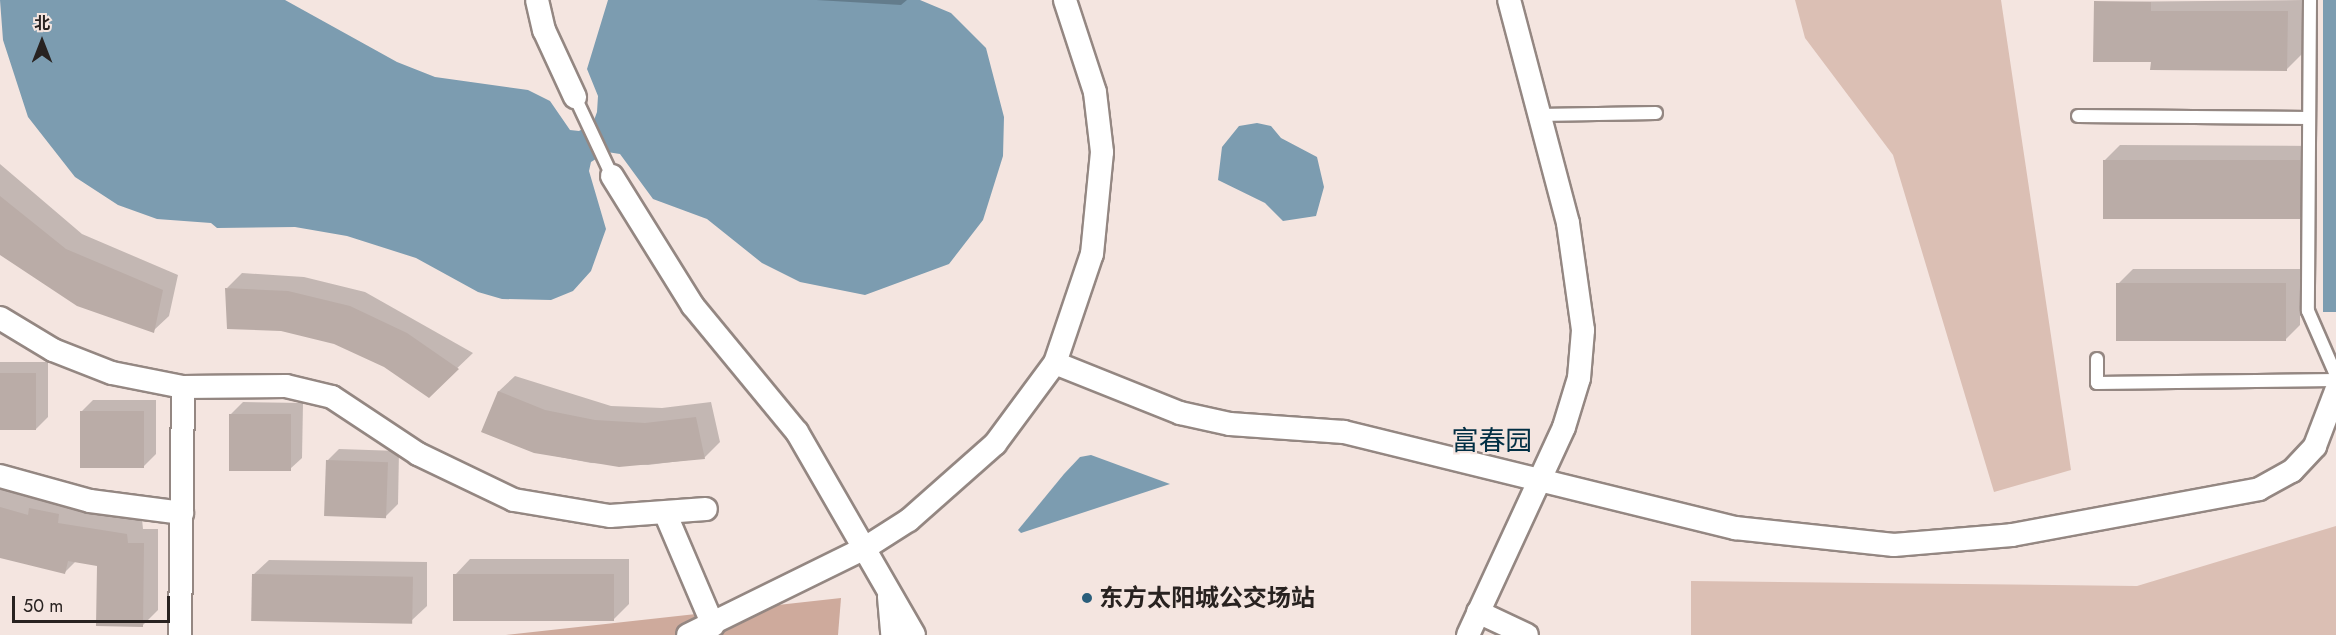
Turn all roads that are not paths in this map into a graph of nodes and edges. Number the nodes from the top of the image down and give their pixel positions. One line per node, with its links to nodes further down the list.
1 (537, 0): 5 (street)
2 (1065, 0): 13 (street)
3 (1509, 0): 7 (street)
4 (2310, 0): 9 (lane)
5 (575, 97): 10 (lane)
6 (1656, 113): 7 (lane)
7 (1539, 115): 19 (street)
8 (2078, 116): 9 (lane)
9 (2309, 118): 14 (lane)
10 (612, 176): 23 (street)
11 (0, 318): 16 (street)
12 (2097, 359): 15 (lane)
13 (1055, 363): 19 (street); 23 (street)
14 (2336, 375)
15 (2336, 380)
16 (183, 387): 21 (street); 22 (street)
17 (2336, 391): 19 (street)
18 (0, 476): 21 (street)
19 (1541, 479): 25 (street)
20 (706, 509): 22 (street)
21 (182, 513): 27 (street)
22 (666, 516): 26 (street)
23 (865, 548): 24 (street); 26 (street)
24 (888, 586): 29 (street); 30 (street)
25 (1478, 612): 31 (street); 32 (street)
26 (712, 625): 28 (street)
27 (180, 635)
28 (688, 635)
29 (892, 635)
30 (914, 635)
31 (1468, 635)
32 (1527, 635)

